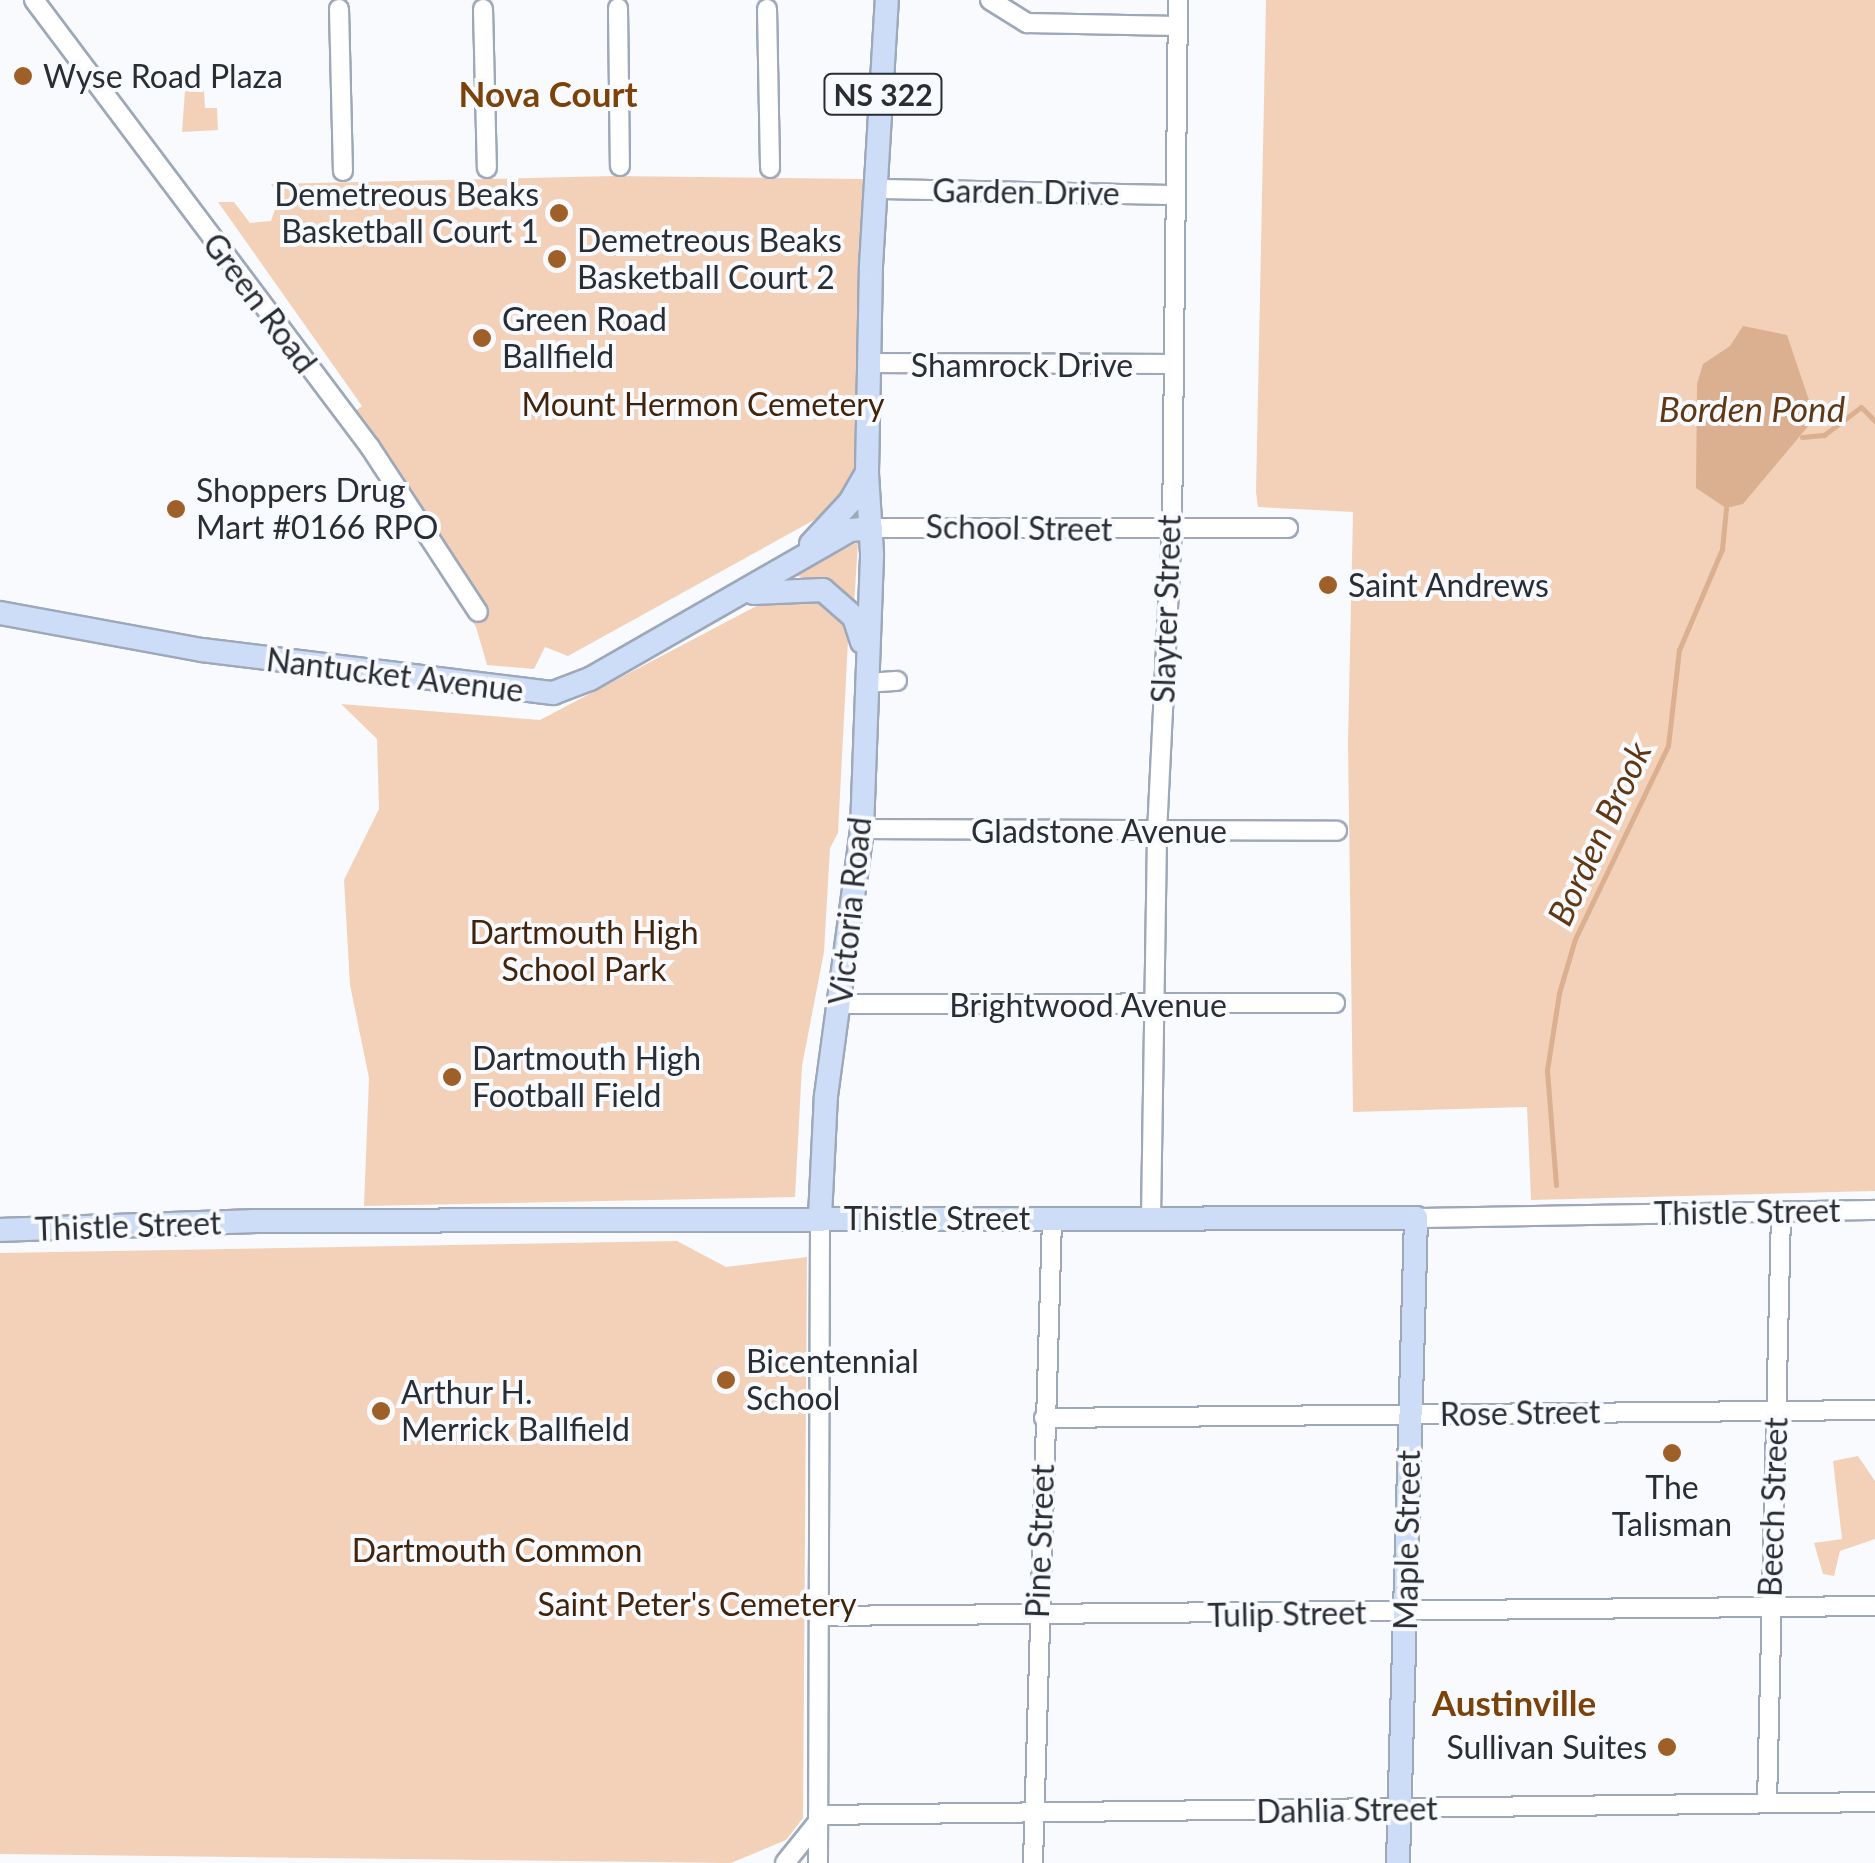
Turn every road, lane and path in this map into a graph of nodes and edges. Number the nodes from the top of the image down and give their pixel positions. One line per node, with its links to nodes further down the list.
1 (34, 0): 24 (street, Green Road)
2 (887, 0): 14 (main road, Victoria Road / NS 322)
3 (990, 0): 9 (street)
4 (1178, 0): 9 (street, Slayter Street)
5 (483, 8): 11 (street)
6 (618, 8): 10 (street)
7 (339, 9): 13 (street)
8 (767, 9): 12 (street)
9 (1177, 26): 15 (street, Slayter Street)
10 (620, 166)
11 (486, 168)
12 (770, 168)
13 (343, 171)
14 (880, 188): 15 (street, Garden Drive); 16 (main road, Victoria Road / NS 322)
15 (1172, 194): 17 (street, Slayter Street)
16 (871, 364): 17 (street, Shamrock Drive); 18 (main road, Victoria Road / NS 322)
17 (1173, 364): 21 (street, Slayter Street)
18 (867, 473): 19 (main road, Victoria Road / NS 322); 22 (main road)
19 (871, 528): 21 (street, School Street); 22 (main road, Nantucket Avenue); 26 (main road, Victoria Road / NS 322)
20 (1288, 528): 21 (street, School Street)
21 (1172, 530): 31 (street, Slayter Street)
22 (795, 560): 23 (main road, Nantucket Avenue)
23 (730, 599): 25 (main road, Nantucket Avenue); 26 (main road)
24 (478, 612)
25 (0, 614)
26 (865, 653): 28 (main road, Victoria Road / NS 322)
27 (898, 681): 28 (street)
28 (866, 683): 29 (main road, Victoria Road / NS 322)
29 (862, 828): 31 (street, Gladstone Avenue); 33 (main road, Victoria Road / NS 322)
30 (1336, 830): 31 (street, Gladstone Avenue)
31 (1157, 833): 34 (street, Slayter Street)
32 (1335, 1003): 34 (street, Brightwood Avenue)
33 (840, 1004): 34 (street, Brightwood Avenue); 37 (main road, Victoria Road / NS 322)
34 (1153, 1007): 39 (street, Slayter Street)
35 (1875, 1210): 36 (street, Thistle Street)
36 (1781, 1212): 40 (street, Thistle Street); 42 (street, Beech Street)
37 (820, 1217): 38 (main road, Thistle Street); 41 (main road, Thistle Street); 49 (street, Victoria Road / NS 322)
38 (1052, 1218): 39 (main road, Thistle Street); 45 (street, Pine Street)
39 (1151, 1218): 40 (main road, Thistle Street)
40 (1416, 1218): 44 (main road, Maple Street)
41 (0, 1230)
42 (1777, 1409): 43 (street, Rose Street); 44 (street, Rose Street); 47 (street, Beech Street)
43 (1875, 1410)
44 (1410, 1414): 45 (street, Rose Street); 48 (main road, Maple Street)
45 (1044, 1418): 50 (street, Pine Street)
46 (1875, 1606): 47 (street, Tulip Street)
47 (1770, 1607): 48 (street, Tulip Street); 52 (street, Beech Street)
48 (1406, 1612): 50 (street, Tulip Street); 53 (main road, Maple Street)
49 (818, 1616): 50 (street, Tulip Street); 55 (street, Victoria Road / NS 322)
50 (1037, 1618): 54 (street, Pine Street)
51 (1875, 1802): 52 (street, Dahlia Street)
52 (1767, 1803): 53 (street, Dahlia Street)
53 (1400, 1809): 54 (street, Dahlia Street); 59 (main road, Maple Street)
54 (1034, 1816): 55 (street, Dahlia Street); 58 (street, Pine Street)
55 (818, 1818): 56 (street); 57 (street, Victoria Road / NS 322)
56 (784, 1863)
57 (818, 1863)
58 (1033, 1863)
59 (1398, 1863)

